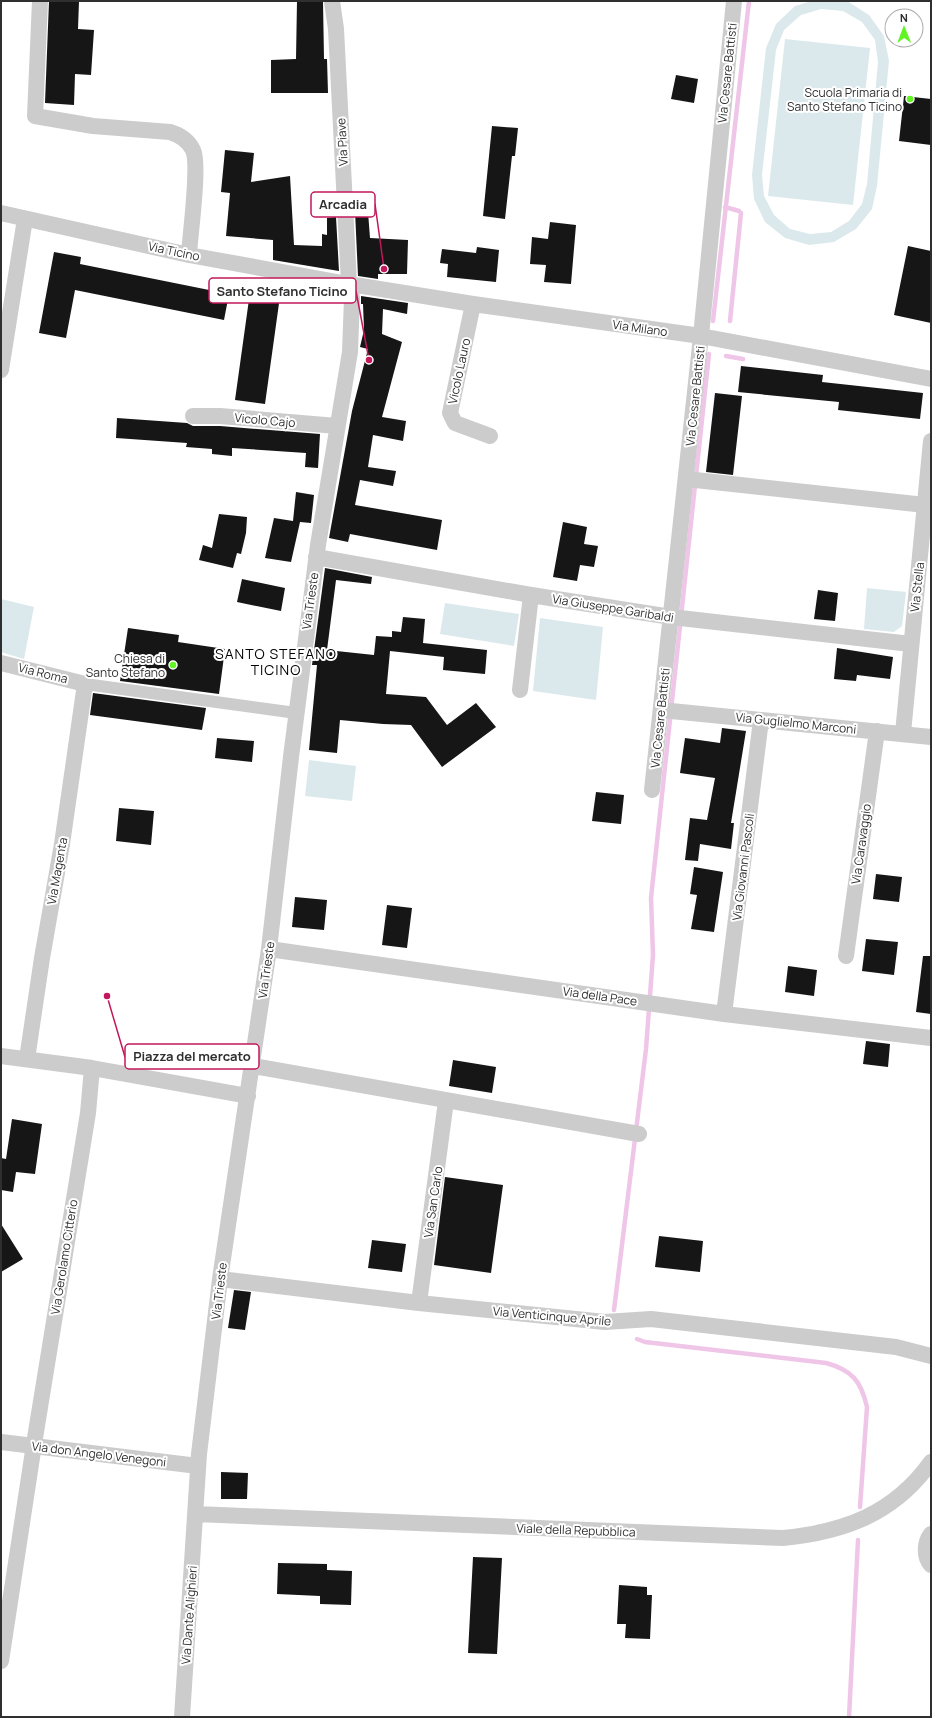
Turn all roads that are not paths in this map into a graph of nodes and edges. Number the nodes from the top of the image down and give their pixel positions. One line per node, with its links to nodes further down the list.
1 (40, 1): 6 (street)
2 (332, 1): 7 (street, Via Piave)
3 (734, 1): 9 (street, Via Cesare Battisti)
4 (1, 213): 5 (street, Via Ticino)
5 (25, 219): 6 (street, Via Ticino); 10 (street)
6 (189, 254): 7 (street, Via Ticino)
7 (349, 284): 8 (street, Via Milano); 13 (street, Via Piave)
8 (473, 304): 9 (street, Via Milano); 14 (street, Vicolo Lauro)
9 (701, 336): 11 (street, Via Milano); 16 (street, Via Cesare Battisti)
10 (1, 370)
11 (931, 379)
12 (193, 416): 13 (street, Vicolo Cajo)
13 (337, 426): 18 (street, Via Trieste)
14 (490, 436)
15 (931, 441): 17 (street, Via Stella)
16 (692, 480): 17 (street); 20 (street, Via Cesare Battisti)
17 (925, 505): 21 (street, Via Stella)
18 (316, 557): 19 (street, Via Giuseppe Garibaldi); 26 (street, Via Trieste)
19 (531, 595): 20 (street, Via Giuseppe Garibaldi); 24 (street)
20 (677, 618): 21 (street, Via Giuseppe Garibaldi); 25 (street, Via Cesare Battisti)
21 (911, 644): 29 (street, Via Stella)
22 (1, 663): 23 (street, Via Roma)
23 (85, 684): 26 (street); 37 (street, Via Magenta)
24 (520, 690)
25 (667, 710): 27 (street, Via Guglielmo Marconi); 31 (street, Via Cesare Battisti)
26 (296, 714): 32 (street, Via Trieste)
27 (761, 720): 28 (street, Via Guglielmo Marconi); 34 (street, Via Giovanni Pascoli)
28 (877, 731): 29 (street, Via Guglielmo Marconi); 33 (street, Via Caravaggio)
29 (903, 733): 30 (street, Via Guglielmo Marconi)
30 (931, 737)
31 (652, 790)
32 (269, 949): 34 (street, Via della Pace); 38 (street, Via Trieste)
33 (846, 956)
34 (724, 1014): 35 (street, Via della Pace)
35 (931, 1038)
36 (1, 1056): 37 (street)
37 (27, 1059): 39 (street)
38 (253, 1066): 40 (street, Via Trieste); 41 (street)
39 (92, 1068): 40 (street); 47 (street, Via Gerolamo Citterio)
40 (248, 1096): 43 (street, Via Trieste)
41 (446, 1101): 42 (street); 44 (street, Via San Carlo)
42 (635, 1133)
43 (220, 1279): 44 (street, Via Venticinque Aprile); 49 (street, Via Trieste)
44 (419, 1304): 45 (street, Via Venticinque Aprile)
45 (931, 1356)
46 (1, 1442): 47 (street, Via don Angelo Venegoni)
47 (34, 1446): 49 (street, Via don Angelo Venegoni); 53 (street, Via Gerolamo Citterio)
48 (931, 1462): 50 (street, Viale della Repubblica)
49 (198, 1466): 50 (street, Via Trieste)
50 (196, 1514): 54 (street, Via Dante Alighieri)
51 (931, 1534): 52 (street)
52 (931, 1565)
53 (2, 1651)
54 (182, 1717)

